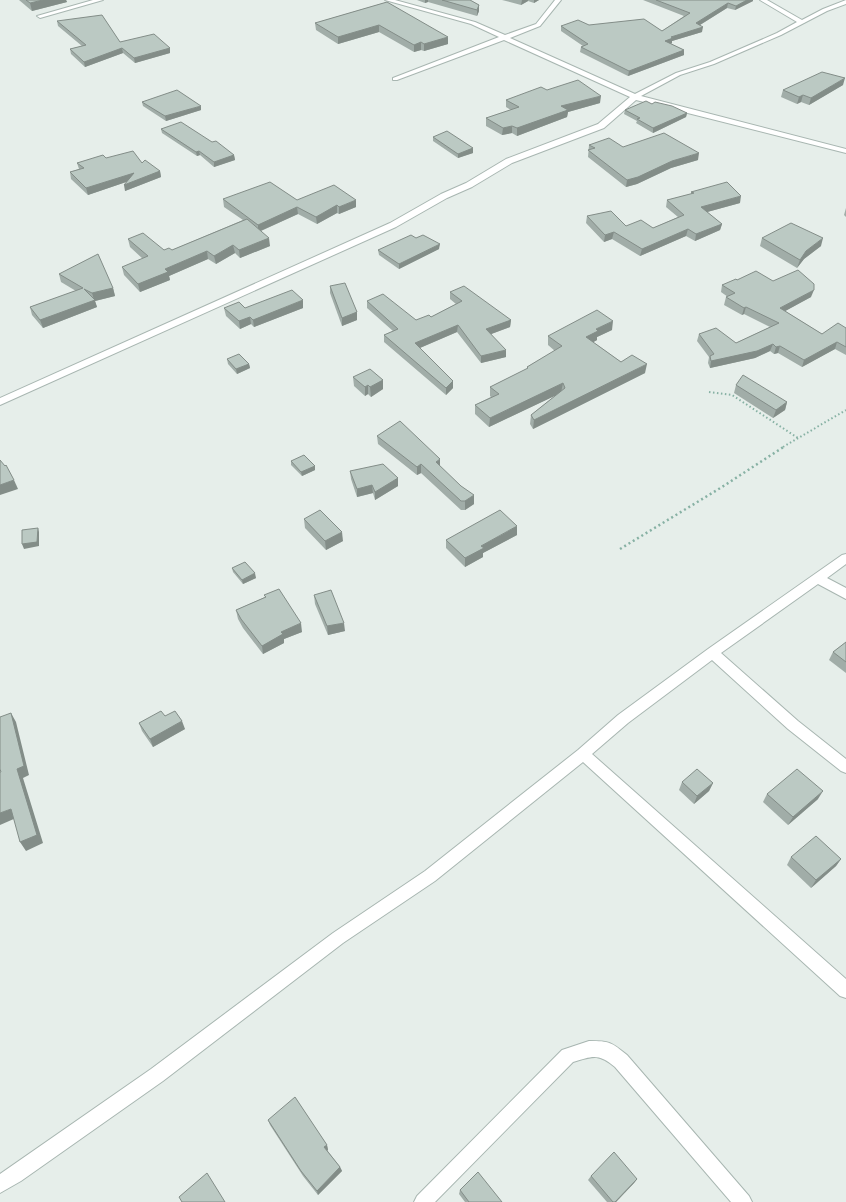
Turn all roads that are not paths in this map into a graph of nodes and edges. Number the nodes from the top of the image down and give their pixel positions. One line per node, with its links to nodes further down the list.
1 (100, 0): 6 (street)
2 (388, 0): 8 (street)
3 (558, 0): 8 (street)
4 (763, 0): 7 (street)
5 (846, 2): 7 (street)
6 (40, 16)
7 (801, 22): 10 (street)
8 (505, 38): 9 (street); 10 (street)
9 (395, 79)
10 (635, 97): 11 (street); 12 (street)
11 (846, 151)
12 (0, 402)
13 (846, 558): 14 (street)
14 (818, 578): 15 (street); 16 (street)
15 (846, 594)
16 (712, 653): 17 (street); 18 (street)
17 (583, 754): 19 (street); 20 (street)
18 (846, 767)
19 (846, 990)
20 (0, 1184)
21 (423, 1202): 22 (street)
22 (743, 1202)

